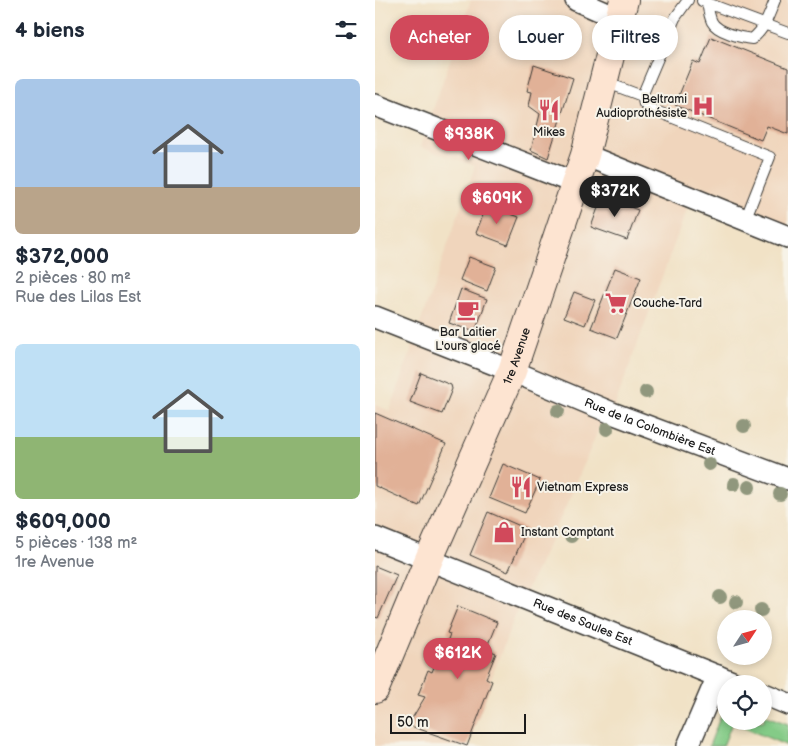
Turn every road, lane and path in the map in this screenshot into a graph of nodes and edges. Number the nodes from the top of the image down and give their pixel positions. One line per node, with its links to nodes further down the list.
1 (576, 0): 5 (street)
2 (688, 0): 9 (lane)
3 (775, 0): 6 (lane)
4 (704, 1): 6 (lane); 6 (lane)
5 (622, 7): 8 (street, 1re Avenue)
6 (765, 24): 7 (lane)
7 (788, 33)
8 (603, 81): 9 (lane); 11 (street, 1re Avenue)
9 (642, 96): 13 (lane)
10 (375, 105): 12 (street)
11 (585, 155): 12 (street, 1re Avenue); 13 (street)
12 (575, 183): 16 (street, 1re Avenue)
13 (745, 220): 14 (street)
14 (788, 237)
15 (375, 317): 16 (street, Rue de la Colombière Est)
16 (512, 371): 17 (street, Rue de la Colombière Est); 19 (street, 1re Avenue)
17 (788, 479)
18 (375, 538): 19 (street, Rue des Saules Est)
19 (429, 559): 20 (street, Rue des Saules Est); 21 (street, 1re Avenue)
20 (717, 676)
21 (375, 689)
22 (772, 697): 24 (street)
23 (717, 698): 25 (street)
24 (788, 704)
25 (688, 746)

